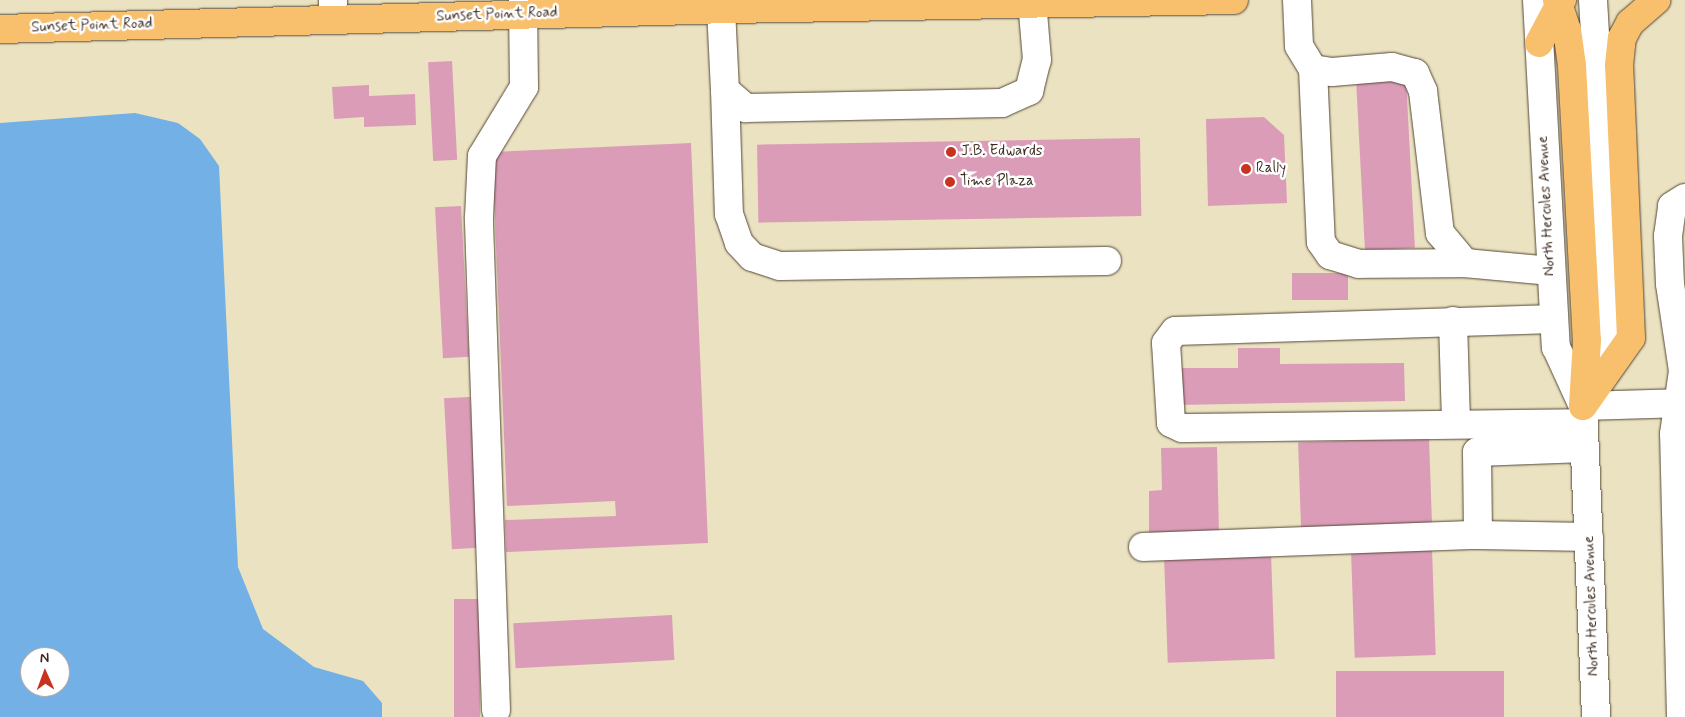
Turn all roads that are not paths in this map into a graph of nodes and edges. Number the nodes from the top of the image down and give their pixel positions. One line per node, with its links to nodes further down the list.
1 (1188, 0): 2 (main road, Sunset Point Road); 7 (main road, Sunset Point Road)
2 (1234, 0)
3 (1297, 0): 13 (street)
4 (1593, 0): 23 (street, North Hercules Avenue)
5 (1656, 0): 23 (main road)
6 (1554, 1): 12 (main road); 23 (main road)
7 (1032, 2): 9 (main road, Sunset Point Road); 14 (street)
8 (523, 7): 9 (main road, Sunset Point Road); 10 (main road, Sunset Point Road); 27 (street)
9 (721, 9): 14 (street)
10 (333, 10): 11 (main road, Sunset Point Road)
11 (0, 29)
12 (1539, 43): 18 (street, North Hercules Avenue)
13 (1313, 69): 17 (street); 17 (street)
14 (725, 90): 16 (street)
15 (1685, 198): 21 (street)
16 (1107, 261)
17 (1470, 263): 18 (street)
18 (1551, 271): 19 (street, North Hercules Avenue)
19 (1554, 319): 20 (street); 23 (street, North Hercules Avenue)
20 (1453, 321): 22 (street); 22 (street)
21 (1681, 403): 23 (street); 29 (street)
22 (1456, 423): 23 (street)
23 (1584, 426): 24 (street); 25 (street, North Hercules Avenue)
24 (1478, 535): 25 (street); 26 (street)
25 (1589, 537): 28 (street, North Hercules Avenue)
26 (1143, 547)
27 (496, 710)
28 (1596, 717)
29 (1681, 717)

